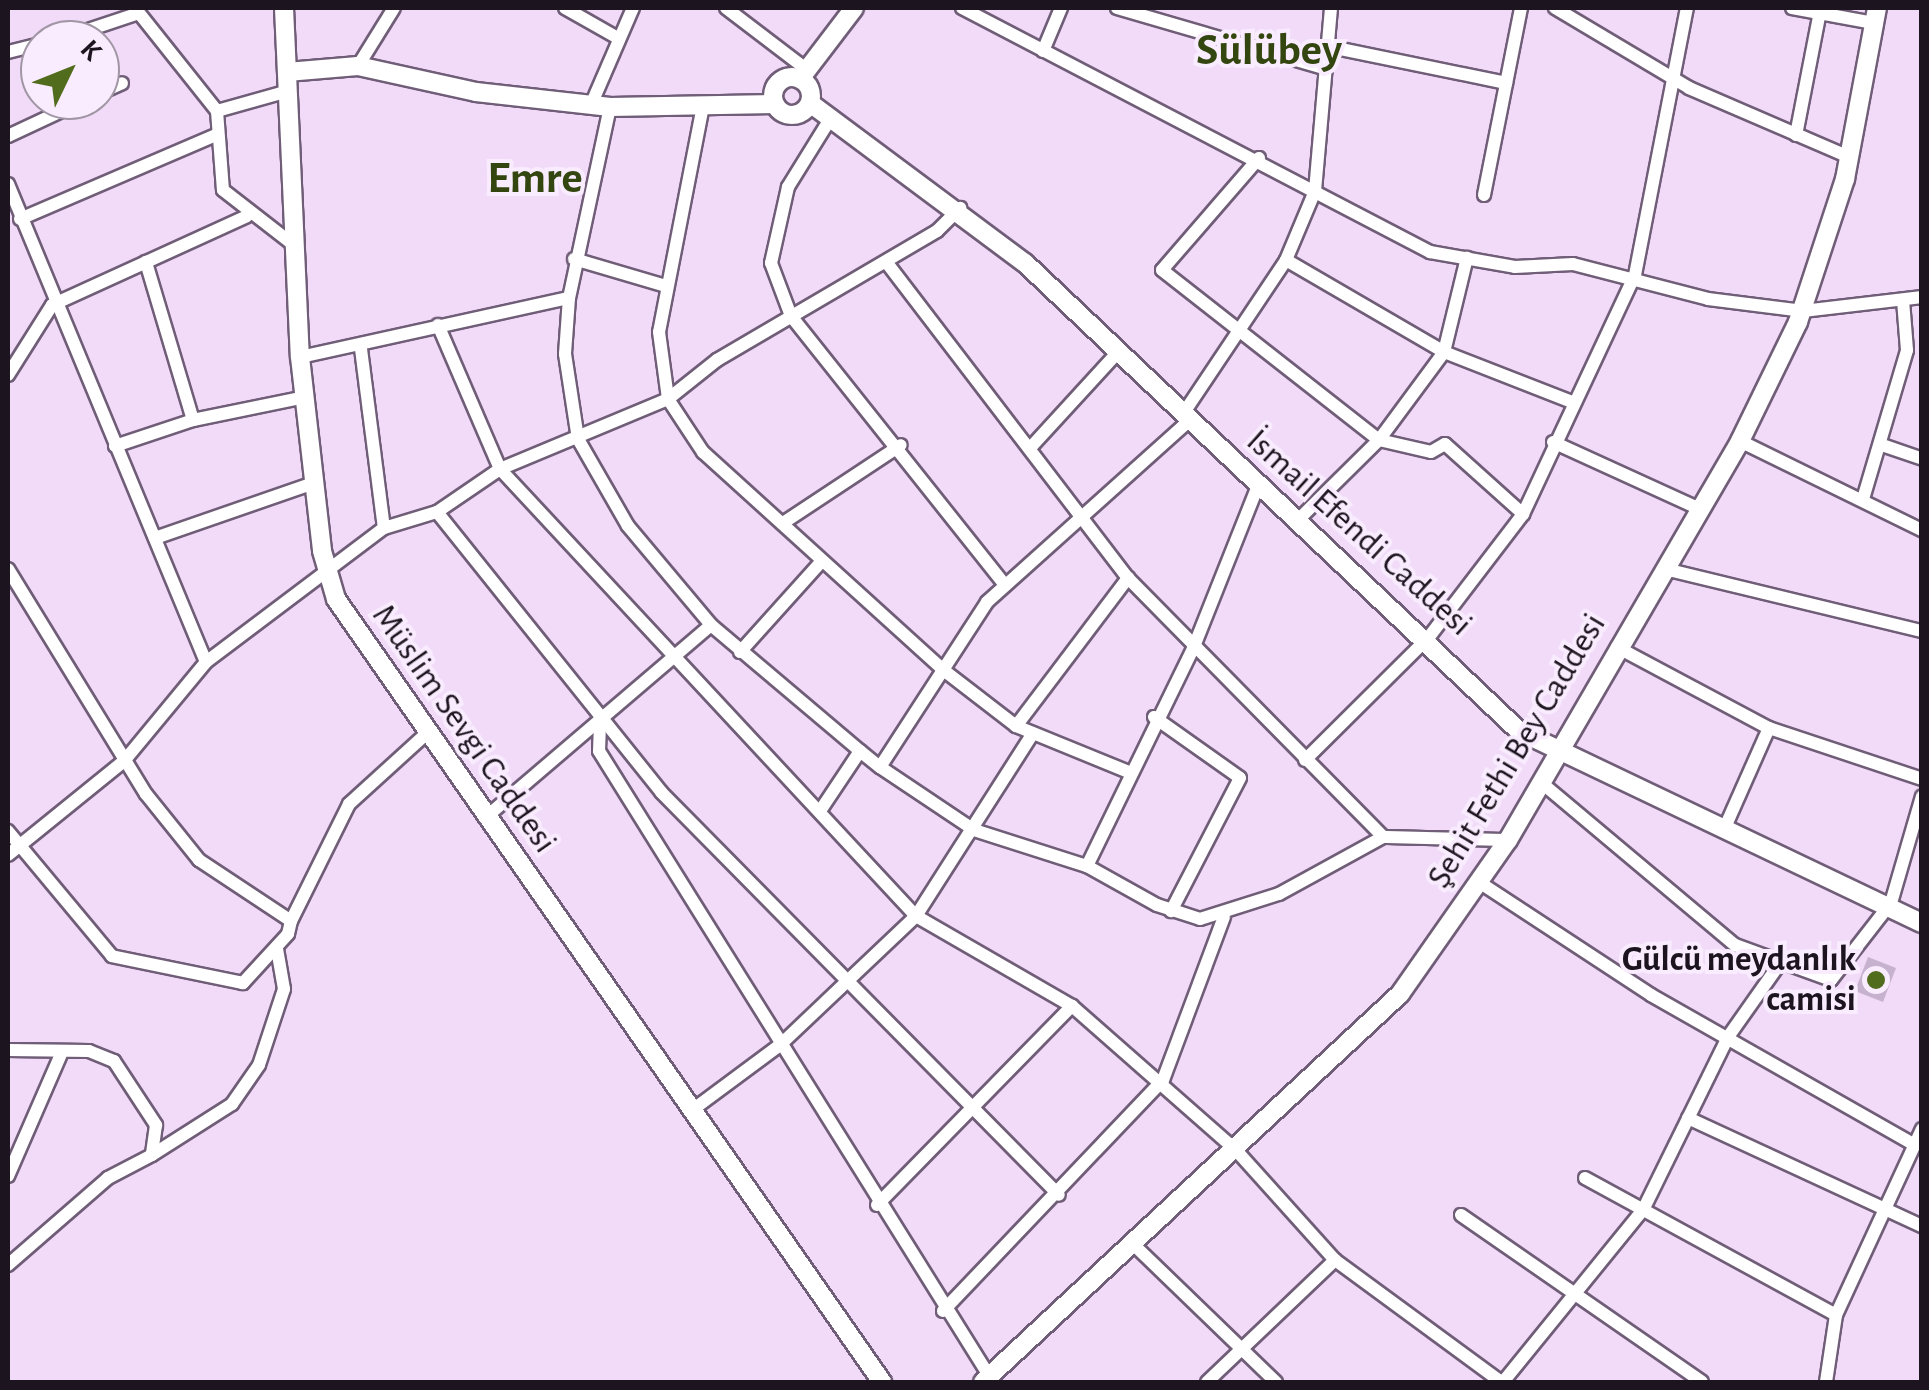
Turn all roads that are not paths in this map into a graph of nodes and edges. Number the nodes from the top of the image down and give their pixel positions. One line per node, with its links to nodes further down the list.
1 (284, 8): 27 (street, Müslim Sevgi Caddesi)
2 (394, 8): 23 (street)
3 (565, 8): 20 (street)
4 (634, 8): 20 (street)
5 (726, 8): 25 (street)
6 (854, 8): 25 (street)
7 (962, 8): 22 (street)
8 (1060, 8): 22 (street)
9 (1117, 8): 24 (street)
10 (1331, 8): 21 (street)
11 (1520, 8): 28 (street)
12 (1555, 8): 17 (street)
13 (1687, 8): 26 (street)
14 (1792, 8): 16 (street)
15 (138, 10): 19 (street); 33 (street)
16 (1820, 12): 18 (street); 37 (street)
17 (1586, 14): 26 (street)
18 (1876, 15): 40 (street, Şehit Fethi Bey Caddesi)
19 (111, 20)
20 (616, 37): 31 (street)
21 (1326, 46): 24 (street); 28 (street)
22 (1043, 52): 39 (street)
23 (358, 66): 27 (street); 31 (street)
24 (1323, 68): 42 (street)
25 (803, 74): 29 (street); 30 (street)
26 (1672, 76): 37 (street); 53 (street)
27 (287, 81): 33 (street); 47 (street, Müslim Sevgi Caddesi)
28 (1506, 83): 43 (street)
29 (810, 103): 30 (street); 34 (street, İsmail Efendi Caddesi)
30 (775, 104): 32 (street)
31 (600, 106): 32 (street); 49 (street)
32 (702, 110): 54 (street)
33 (217, 111): 36 (street)
34 (832, 116): 44 (street, İsmail Efendi Caddesi); 60 (street)
35 (42, 120): 38 (street)
36 (218, 134): 45 (street); 46 (street)
37 (1796, 135): 40 (street)
38 (8, 136)
39 (1259, 158): 42 (street); 62 (street)
40 (1849, 158): 59 (street, Şehit Fethi Bey Caddesi)
41 (8, 184): 46 (street)
42 (1315, 191): 48 (street); 50 (street)
43 (1484, 195)
44 (960, 208): 52 (street); 64 (street, İsmail Efendi Caddesi)
45 (246, 216): 47 (street); 51 (street)
46 (20, 218): 58 (street)
47 (294, 245): 66 (street, Müslim Sevgi Caddesi)
48 (1467, 258): 53 (street); 65 (street)
49 (574, 259): 54 (street); 56 (street)
50 (1286, 260): 62 (street); 65 (street)
51 (146, 262): 58 (street); 72 (street)
52 (887, 263): 60 (street); 80 (street)
53 (1635, 275): 59 (street); 70 (street)
54 (666, 286): 69 (street)
55 (1922, 297): 57 (street)
56 (569, 298): 61 (street); 73 (street)
57 (1903, 300): 59 (street); 79 (street)
58 (52, 306): 67 (street); 78 (street)
59 (1803, 310): 75 (street, Şehit Fethi Bey Caddesi)
60 (791, 316): 69 (street); 77 (street)
61 (438, 325): 63 (street); 82 (street)
62 (1241, 336): 71 (street); 74 (street)
63 (362, 349): 66 (street); 92 (street)
64 (1118, 352): 71 (street, İsmail Efendi Caddesi); 80 (street)
65 (1444, 352): 70 (street); 74 (street)
66 (300, 357): 68 (street, Müslim Sevgi Caddesi)
67 (8, 375)
68 (305, 397): 72 (street); 83 (street, Müslim Sevgi Caddesi)
69 (668, 399): 73 (street); 90 (street)
70 (1570, 401): 76 (street)
71 (1186, 418): 84 (street, İsmail Efendi Caddesi); 89 (street)
72 (194, 420): 78 (street)
73 (578, 440): 82 (street); 101 (street)
74 (1379, 440): 88 (street); 91 (street)
75 (1740, 441): 85 (street); 86 (street, Şehit Fethi Bey Caddesi)
76 (1553, 442): 86 (street); 88 (street)
77 (900, 445): 90 (street); 100 (street)
78 (115, 446): 94 (street)
79 (1884, 446): 81 (street); 85 (street)
80 (1031, 447): 89 (street)
81 (1922, 459)
82 (500, 469): 87 (street); 107 (street)
83 (314, 483): 94 (street); 97 (street, Müslim Sevgi Caddesi)
84 (1257, 488): 91 (street, İsmail Efendi Caddesi); 105 (street)
85 (1863, 499): 93 (street)
86 (1700, 509): 98 (street, Şehit Fethi Bey Caddesi)
87 (437, 512): 92 (street); 111 (street)
88 (1522, 514): 103 (street)
89 (1082, 521): 99 (street); 100 (street)
90 (783, 522): 95 (street)
91 (1295, 523): 103 (street, İsmail Efendi Caddesi)
92 (384, 528): 97 (street)
93 (1922, 530)
94 (155, 538): 108 (street)
95 (822, 561): 106 (street); 109 (street)
96 (8, 569): 119 (street)
97 (326, 569): 108 (street); 115 (street, Müslim Sevgi Caddesi)
98 (1666, 569): 102 (street); 104 (street, Şehit Fethi Bey Caddesi)
99 (1128, 578): 105 (street); 112 (street)
100 (1005, 586): 109 (street)
101 (711, 625): 106 (street); 107 (street)
102 (1922, 631)
103 (1429, 637): 116 (street, İsmail Efendi Caddesi); 118 (street)
104 (1617, 647): 113 (street); 116 (street, Şehit Fethi Bey Caddesi)
105 (1193, 649): 110 (street); 118 (street)
106 (740, 652): 117 (street)
107 (673, 660): 111 (street); 125 (street)
108 (206, 662): 119 (street)
109 (946, 672): 112 (street); 120 (street)
110 (1154, 717): 121 (street); 136 (street)
111 (600, 723): 126 (street); 143 (street); 146 (street)
112 (1016, 726): 114 (street)
113 (1769, 728): 122 (street); 127 (street)
114 (1033, 733): 121 (street); 129 (street)
115 (426, 734): 126 (street, Müslim Sevgi Caddesi); 139 (street)
116 (1558, 750): 123 (street, Şehit Fethi Bey Caddesi); 127 (street, İsmail Efendi Caddesi)
117 (860, 751): 120 (street); 125 (street)
118 (1305, 760): 130 (street)
119 (124, 761): 132 (street); 139 (street)
120 (880, 767): 129 (street)
121 (1129, 772): 133 (street)
122 (1922, 779)
123 (1543, 784): 131 (street, Şehit Fethi Bey Caddesi); 142 (street)
124 (1922, 796): 135 (street)
125 (820, 811): 137 (street)
126 (485, 818): 151 (street, Müslim Sevgi Caddesi)
127 (1726, 825): 135 (street, İsmail Efendi Caddesi)
128 (8, 830): 132 (street)
129 (974, 830): 133 (street); 137 (street)
130 (1383, 837): 131 (street); 138 (street)
131 (1508, 840): 134 (street, Şehit Fethi Bey Caddesi)
132 (13, 850): 141 (street)
133 (1087, 866): 136 (street)
134 (1480, 882): 145 (street); 155 (street, Şehit Fethi Bey Caddesi)
135 (1891, 903): 140 (street, İsmail Efendi Caddesi); 142 (street)
136 (1171, 912): 138 (street)
137 (916, 916): 143 (street); 144 (street)
138 (1224, 917): 149 (street)
139 (291, 921): 141 (street)
140 (1922, 923)
141 (277, 949): 156 (street)
142 (1778, 966): 145 (street)
143 (848, 982): 146 (street); 150 (street)
144 (1072, 1006): 149 (street); 150 (street)
145 (1728, 1037): 152 (street); 154 (street)
146 (780, 1045): 151 (street); 160 (street)
147 (8, 1050): 148 (street)
148 (61, 1054): 156 (street); 157 (street)
149 (1163, 1080): 155 (street); 159 (street)
150 (975, 1104): 159 (street); 160 (street)
151 (691, 1111): 173 (street, Müslim Sevgi Caddesi)
152 (1688, 1118): 161 (street); 162 (street)
153 (1922, 1129): 154 (street)
154 (1916, 1145): 162 (street)
155 (1235, 1149): 165 (street, Şehit Fethi Bey Caddesi); 166 (street)
156 (152, 1155): 167 (street)
157 (8, 1176)
158 (1585, 1178): 161 (street)
159 (1059, 1194): 169 (street)
160 (877, 1205): 169 (street)
161 (1643, 1210): 168 (street); 170 (street)
162 (1883, 1214): 164 (street); 170 (street)
163 (1461, 1215): 168 (street)
164 (1922, 1226)
165 (1133, 1244): 171 (street); 172 (street, Şehit Fethi Bey Caddesi)
166 (1335, 1260): 171 (street); 176 (street)
167 (8, 1266)
168 (1576, 1293): 176 (street); 177 (street)
169 (943, 1311): 172 (street)
170 (1836, 1315): 178 (street)
171 (1240, 1351): 174 (street); 175 (street)
172 (988, 1381)
173 (882, 1382)
174 (1207, 1382)
175 (1276, 1382)
176 (1502, 1382)
177 (1702, 1382)
178 (1826, 1382)

